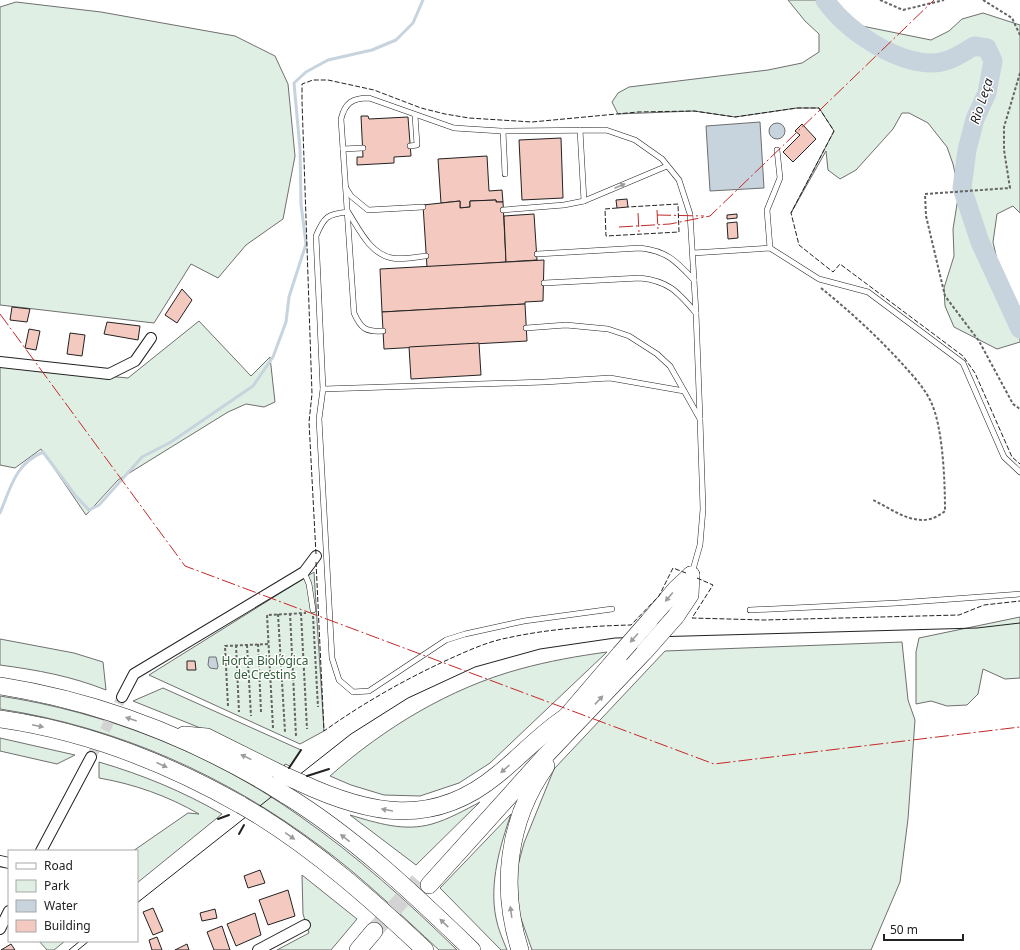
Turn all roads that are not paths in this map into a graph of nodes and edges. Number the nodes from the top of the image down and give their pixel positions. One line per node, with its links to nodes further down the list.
1 (415, 115): 3 (lane); 4 (lane); 6 (lane)
2 (580, 130): 3 (lane); 8 (lane); 11 (lane)
3 (503, 131): 9 (lane)
4 (410, 146)
5 (363, 148): 6 (lane)
6 (343, 149): 10 (lane)
7 (777, 150): 15 (lane)
8 (667, 166): 11 (lane, one-way to 8); 16 (lane)
9 (505, 174)
10 (344, 186): 12 (lane); 14 (lane)
11 (584, 202): 13 (lane)
12 (423, 207)
13 (503, 210)
14 (348, 212): 18 (lane); 23 (lane); 26 (lane)
15 (770, 248): 16 (lane); 29 (lane)
16 (693, 253): 19 (lane)
17 (537, 254): 19 (lane)
18 (426, 256)
19 (694, 280): 21 (lane)
20 (544, 283): 21 (lane)
21 (696, 313): 28 (lane)
22 (526, 328): 27 (lane)
23 (383, 331)
24 (151, 338): 25 (street)
25 (0, 362)
26 (323, 389): 27 (lane); 31 (lane)
27 (684, 391): 28 (lane)
28 (700, 419): 33 (lane)
29 (1020, 472)
30 (316, 556): 31 (lane); 32 (street)
31 (327, 559): 35 (lane)
32 (304, 572): 37 (lane); 39 (street)
33 (691, 575): 41 (highway, one-way to 41, bridge); 41 (highway, one-way to 33, bridge)
34 (1020, 594): 36 (lane)
35 (612, 609)
36 (750, 610)
37 (313, 611)
38 (0, 686): 43 (highway, one-way to 38)
39 (122, 697)
40 (0, 719): 48 (highway, one-way to 48, bridge)
41 (569, 722): 43 (highway, one-way to 43, bridge); 45 (highway); 56 (highway, one-way to 41)
42 (90, 757): 44 (street)
43 (275, 779): 55 (highway, one-way to 43, bridge)
44 (41, 850)
45 (426, 880)
46 (8, 913): 49 (street)
47 (305, 925): 51 (street)
48 (401, 927): 53 (highway); 54 (highway)
49 (0, 929)
50 (374, 940): 52 (highway)
51 (258, 950)
52 (358, 950)
53 (410, 950)
54 (425, 950)
55 (472, 950)
56 (520, 950)

